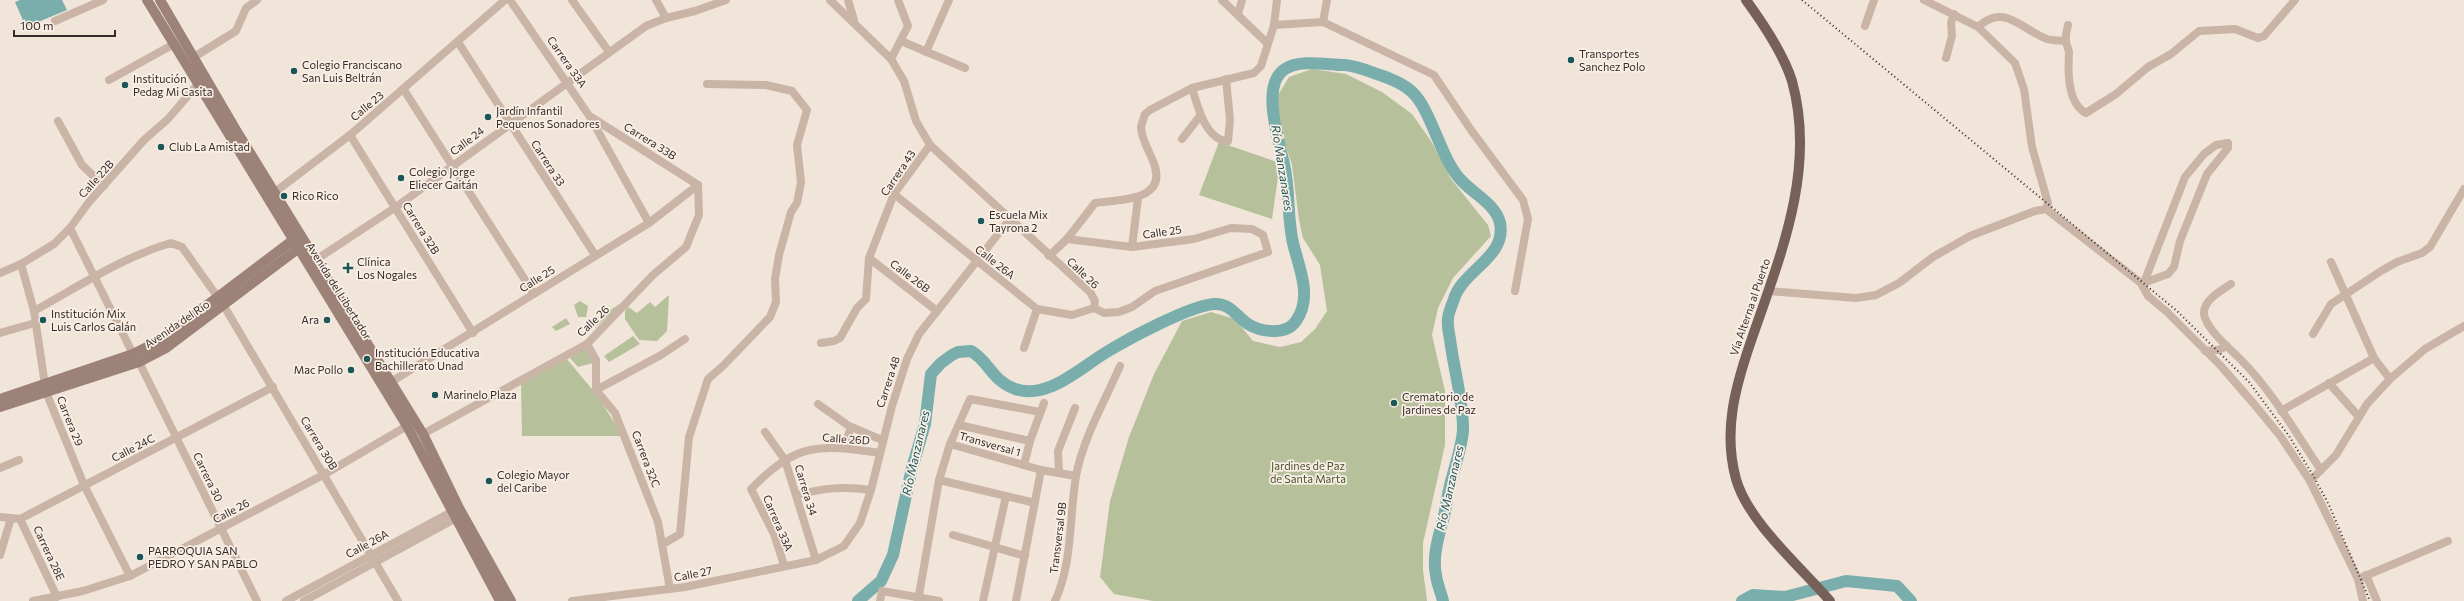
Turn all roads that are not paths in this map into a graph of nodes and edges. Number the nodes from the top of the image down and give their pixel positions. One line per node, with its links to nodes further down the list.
1 (103, 0): 25 (street)
2 (148, 0): 36 (main road, Avenida del Libertador)
3 (160, 0): 39 (main road, Avenida del Libertador)
4 (256, 0): 39 (street)
5 (506, 0): 34 (street, Calle 23)
6 (510, 0): 45 (street, Carrera 33A)
7 (572, 0): 37 (street)
8 (656, 0): 24 (street)
9 (726, 0): 24 (street, Calle 24)
10 (830, 0): 26 (street, Carrera 43)
11 (848, 0): 26 (street)
12 (898, 0): 32 (street)
13 (949, 0): 38 (street)
14 (1222, 0): 22 (street)
15 (1242, 0): 22 (street)
16 (1277, 0): 28 (street)
17 (1327, 0): 27 (street)
18 (1746, 0): 84 (main road, Vía Alterna al Puerto)
19 (1874, 0): 30 (street)
20 (1926, 0): 23 (street)
21 (2295, 0): 33 (street)
22 (1238, 14): 35 (street)
23 (1954, 14): 31 (street); 40 (street)
24 (666, 18): 37 (street, Calle 24)
25 (55, 20)
26 (854, 21): 41 (street, Carrera 43)
27 (1323, 22): 28 (street); 83 (street)
28 (1274, 25): 35 (street)
29 (2068, 25): 33 (street)
30 (1865, 26)
31 (1978, 27): 33 (street); 65 (street)
32 (901, 41): 38 (street); 41 (street)
33 (2066, 41)
34 (458, 42): 49 (street, Calle 23); 53 (street, Carrera 33)
35 (1267, 43): 43 (street)
36 (174, 44): 44 (street); 46 (main road, Avenida del Libertador)
37 (610, 52): 45 (street, Calle 24)
38 (926, 52): 42 (street)
39 (194, 57): 61 (main road, Avenida del Libertador)
40 (1946, 58)
41 (892, 59): 56 (street, Carrera 43)
42 (965, 68)
43 (1226, 79): 48 (street); 51 (street)
44 (109, 80)
45 (567, 81): 50 (street, Carrera 33A); 53 (street, Calle 24)
46 (198, 84): 59 (street, Calle 22B); 70 (main road, Avenida del Libertador)
47 (707, 84): 155 (street)
48 (1192, 88): 51 (street); 63 (street)
49 (404, 90): 54 (street, Calle 23); 57 (street)
50 (590, 116): 58 (street, Carrera 33B); 67 (street, Carrera 33A)
51 (1200, 116): 55 (street)
52 (58, 121): 59 (street)
53 (510, 123): 57 (street, Calle 24); 72 (street, Carrera 33)
54 (350, 135): 61 (street, Calle 23); 64 (street, Carrera 32B)
55 (1182, 139)
56 (930, 145): 62 (street, Carrera 43); 66 (street, Calle 26)
57 (453, 165): 64 (street, Calle 24); 85 (street)
58 (698, 184): 67 (street, Calle 25); 99 (street, Calle 26)
59 (104, 186): 68 (street, Calle 22B)
60 (2464, 189): 86 (street)
61 (275, 192): 70 (main road, Avenida del Libertador)
62 (894, 194): 74 (street, Carrera 43); 75 (street, Calle 26A)
63 (1138, 198): 69 (street); 71 (street)
64 (396, 207): 77 (street, Calle 24); 94 (street, Carrera 32B)
65 (2046, 210): 81 (street); 84 (street)
66 (1010, 219): 73 (street, Calle 26); 75 (street, Carrera 48)
67 (649, 222): 72 (street, Calle 25)
68 (70, 228): 78 (street, Calle 22B); 80 (street, Carrera 30)
69 (1067, 239): 71 (street, Calle 25); 73 (street)
70 (299, 242): 77 (main road, Avenida del Libertador); 87 (main road, Avenida del Río)
71 (1132, 247): 88 (street, Calle 25)
72 (595, 255): 85 (street, Calle 25)
73 (1049, 256): 88 (street, Calle 26)
74 (869, 258): 91 (street, Calle 26B); 98 (street, Carrera 43)
75 (976, 262): 89 (street, Calle 26A); 91 (street, Carrera 48)
76 (2331, 262): 86 (street)
77 (311, 263): 108 (main road, Avenida del Libertador)
78 (21, 264): 79 (street, Calle 22B); 90 (street, Carrera 29)
79 (0, 273)
80 (94, 277): 87 (street, Carrera 30B); 90 (street, Carrera 30B); 103 (street, Carrera 30)
81 (2144, 284): 81 (street); 102 (street)
82 (2231, 284): 100 (street)
83 (1515, 291)
84 (1768, 291): 181 (main road, Vía Alterna al Puerto)
85 (534, 294): 94 (street, Calle 25)
86 (2345, 295): 96 (street); 104 (street)
87 (221, 302): 103 (main road, Avenida del Río); 109 (street, Carrera 30B)
88 (1094, 308): 89 (street)
89 (1037, 310): 101 (street)
90 (34, 311): 92 (street, Carrera 29)
91 (937, 311): 126 (street, Carrera 48)
92 (35, 323): 95 (street); 110 (street, Carrera 29)
93 (2464, 326): 106 (street)
94 (472, 332): 108 (street, Calle 25)
95 (0, 333)
96 (2313, 334)
97 (685, 339): 111 (street)
98 (821, 343)
99 (587, 344): 111 (street); 124 (street, Calle 26)
100 (2227, 346): 102 (street); 117 (street)
101 (1024, 348)
102 (2205, 351): 141 (street)
103 (136, 358): 110 (main road, Avenida del Río); 125 (street, Carrera 30)
104 (2374, 358): 106 (street); 107 (street)
105 (1120, 366): 139 (street, Transversal 9B)
106 (2390, 379): 119 (street)
107 (2329, 382): 117 (street); 119 (street)
108 (387, 384): 121 (main road, Avenida del Libertador); 124 (main road, Avenida del Libertador)
109 (272, 386): 125 (street, Calle 24C); 138 (street, Carrera 30B)
110 (46, 388): 112 (main road, Avenida del Río); 115 (main road, Avenida del Río); 142 (street, Carrera 29)
111 (596, 390): 155 (street, Carrera 32C)
112 (0, 399)
113 (1044, 403): 118 (street)
114 (818, 404): 122 (street)
115 (0, 407)
116 (1075, 408): 137 (street)
117 (2281, 411): 136 (street)
118 (1040, 412): 120 (street); 127 (street)
119 (2359, 417): 136 (street)
120 (959, 425): 127 (street); 128 (street)
121 (407, 426): 138 (street, Calle 26); 148 (main road, Avenida del Libertador)
122 (851, 427): 126 (street); 129 (street)
123 (765, 432): 132 (street, Carrera 34)
124 (423, 434): 148 (main road, Avenida del Libertador)
125 (177, 438): 142 (street, Calle 24C); 152 (street, Carrera 30)
126 (882, 440): 130 (street, Carrera 48)
127 (1030, 441): 133 (street)
128 (950, 444): 133 (street, Transversal 1); 140 (street)
129 (844, 448): 130 (street, Calle 26D); 132 (street, Calle 26D)
130 (880, 453): 144 (street, Carrera 48)
131 (19, 460): 134 (street)
132 (785, 460): 143 (street, Calle 26D); 145 (street, Carrera 34)
133 (1024, 465): 135 (street, Transversal 1)
134 (0, 468)
135 (1041, 470): 137 (street); 147 (street)
136 (2321, 470): 141 (street)
137 (1059, 473): 139 (street)
138 (325, 474): 152 (street, Calle 26); 159 (street, Carrera 30B)
139 (1076, 476): 180 (street, Transversal 9B)
140 (939, 480): 146 (street); 167 (street)
141 (2310, 481): 164 (street)
142 (84, 485): 151 (street, Calle 24C); 163 (street, Carrera 29)
143 (751, 489): 161 (street, Carrera 33A)
144 (871, 490): 145 (street); 160 (street, Carrera 48)
145 (797, 495): 160 (street, Carrera 34)
146 (1006, 496): 147 (street); 156 (street)
147 (1035, 503): 158 (street)
148 (458, 512): 159 (street, Calle 26A); 173 (main road, Avenida del Libertador); 174 (main road, Avenida del Libertador)
149 (0, 517): 150 (street)
150 (11, 518): 151 (street); 157 (street)
151 (20, 519): 166 (street, Carrera 28E)
152 (222, 528): 163 (street, Calle 26); 169 (street, Carrera 30)
153 (953, 534): 156 (street)
154 (2448, 541): 162 (street)
155 (663, 544): 165 (street, Carrera 32C)
156 (994, 547): 158 (street); 178 (street)
157 (0, 555)
158 (1025, 556): 179 (street)
159 (373, 558): 170 (street, Calle 26A); 171 (street, Calle 26A); 172 (street, Carrera 30B)
160 (816, 560): 161 (street, Calle 27)
161 (784, 565): 165 (street, Calle 27)
162 (2366, 574): 164 (street); 183 (street)
163 (130, 576): 166 (street, Calle 26)
164 (2358, 579): 182 (street)
165 (670, 589): 175 (street, Calle 27)
166 (57, 598): 168 (street, Calle 26)
167 (918, 600): 176 (street); 177 (street)
168 (33, 601)
169 (257, 601)
170 (286, 601)
171 (304, 601)
172 (398, 601)
173 (500, 601)
174 (511, 601)
175 (572, 601)
176 (880, 601)
177 (939, 601)
178 (983, 601)
179 (1016, 601)
180 (1055, 601)
181 (1830, 601)
182 (2363, 601)
183 (2376, 601)

